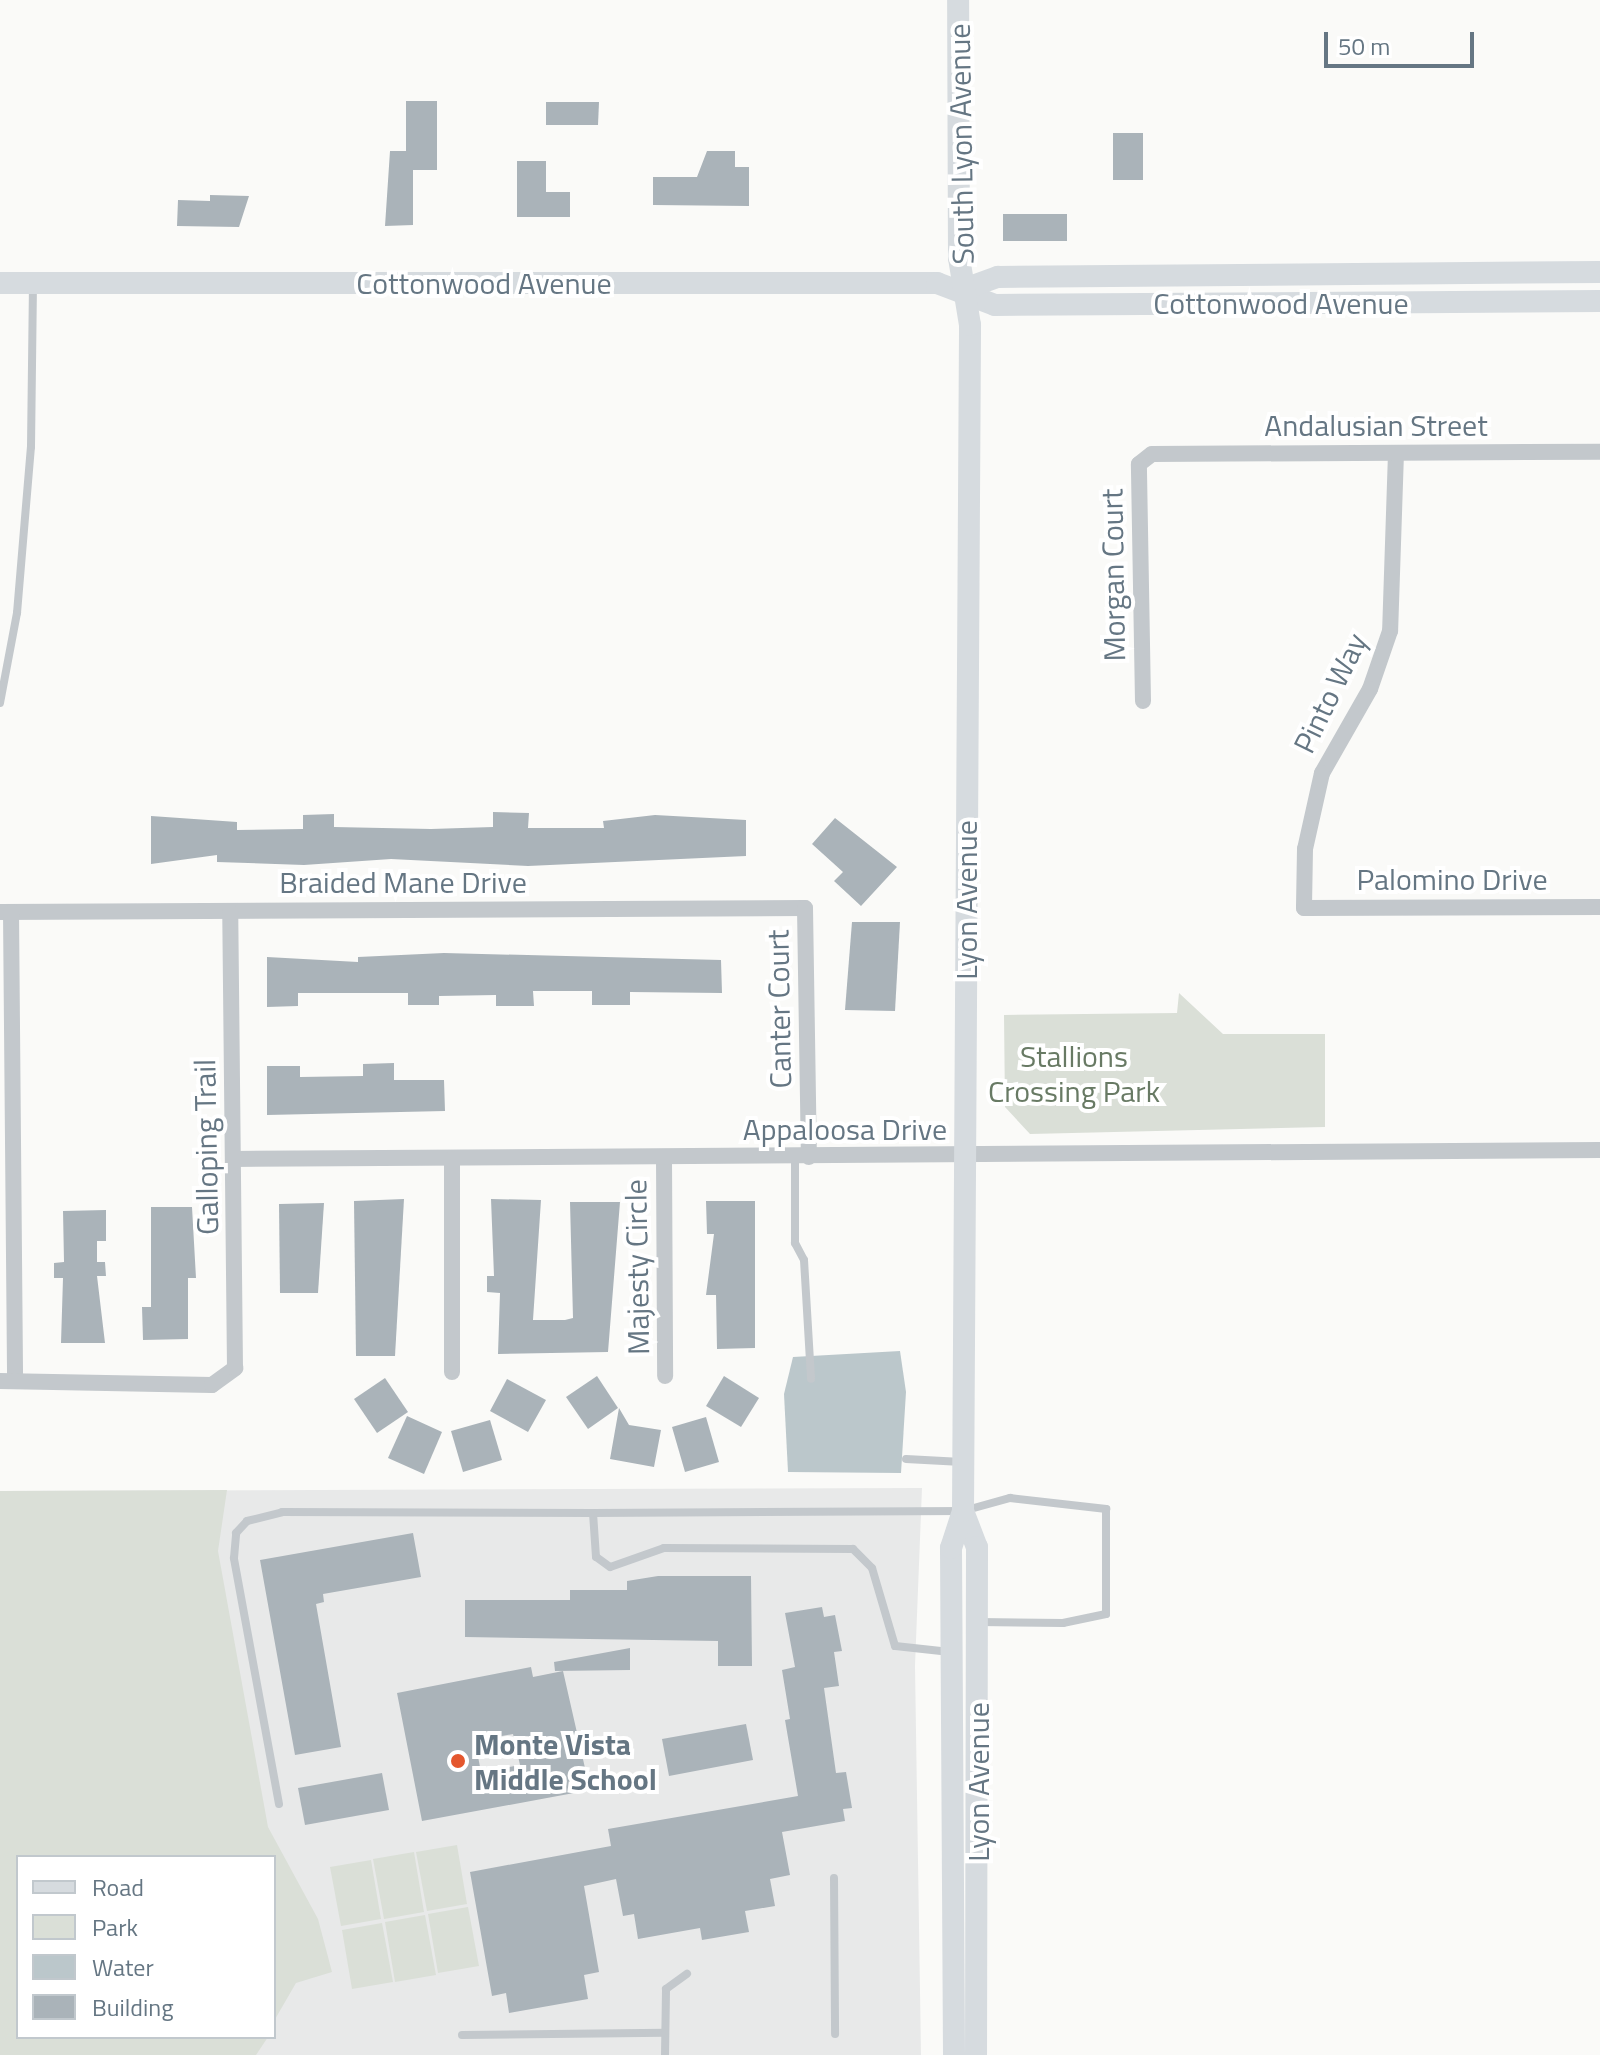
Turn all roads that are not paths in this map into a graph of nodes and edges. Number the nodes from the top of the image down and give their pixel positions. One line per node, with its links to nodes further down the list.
1 (958, 0): 5 (street, South Lyon Avenue)
2 (1600, 272): 5 (street, Cottonwood Avenue)
3 (0, 283): 4 (street, Cottonwood Avenue)
4 (33, 283): 5 (street, Cottonwood Avenue); 11 (lane)
5 (967, 288): 6 (street, Cottonwood Avenue); 19 (street, Lyon Avenue)
6 (1600, 301)
7 (1600, 452): 8 (street, Andalusian Street)
8 (1396, 453): 9 (street, Andalusian Street); 14 (street, Pinto Way)
9 (1152, 454): 10 (street, Morgan Court)
10 (1143, 701)
11 (0, 703)
12 (1600, 907): 14 (street, Palomino Drive)
13 (805, 908): 16 (street, Braided Mane Drive); 20 (street, Canter Court)
14 (1304, 908)
15 (5, 912): 16 (street, Braided Mane Drive); 17 (street)
16 (230, 912): 22 (street, Galloping Trail)
17 (6, 1147): 27 (street)
18 (1600, 1150): 19 (street, Appaloosa Drive)
19 (964, 1156): 20 (street, Appaloosa Drive); 29 (street, Lyon Avenue)
20 (802, 1157): 21 (street, Appaloosa Drive); 26 (lane)
21 (664, 1158): 23 (street, Appaloosa Drive); 25 (street, Majesty Circle)
22 (234, 1159): 23 (street, Appaloosa Drive); 27 (street, Galloping Trail)
23 (452, 1159): 24 (street)
24 (452, 1372)
25 (665, 1376)
26 (811, 1379)
27 (7, 1381)
28 (906, 1459): 29 (lane)
29 (963, 1462): 30 (street, Lyon Avenue)
30 (963, 1511): 31 (lane); 32 (street, Lyon Avenue); 32 (lane); 33 (street, Lyon Avenue)
31 (593, 1513): 33 (lane); 34 (lane)
32 (978, 1622): 42 (street, Lyon Avenue)
33 (952, 1652): 41 (street, Lyon Avenue)
34 (279, 1804)
35 (834, 1878): 38 (lane)
36 (687, 1974): 37 (lane)
37 (665, 2033): 39 (lane); 40 (lane)
38 (835, 2034)
39 (462, 2035)
40 (665, 2055)
41 (954, 2055)
42 (976, 2055)

